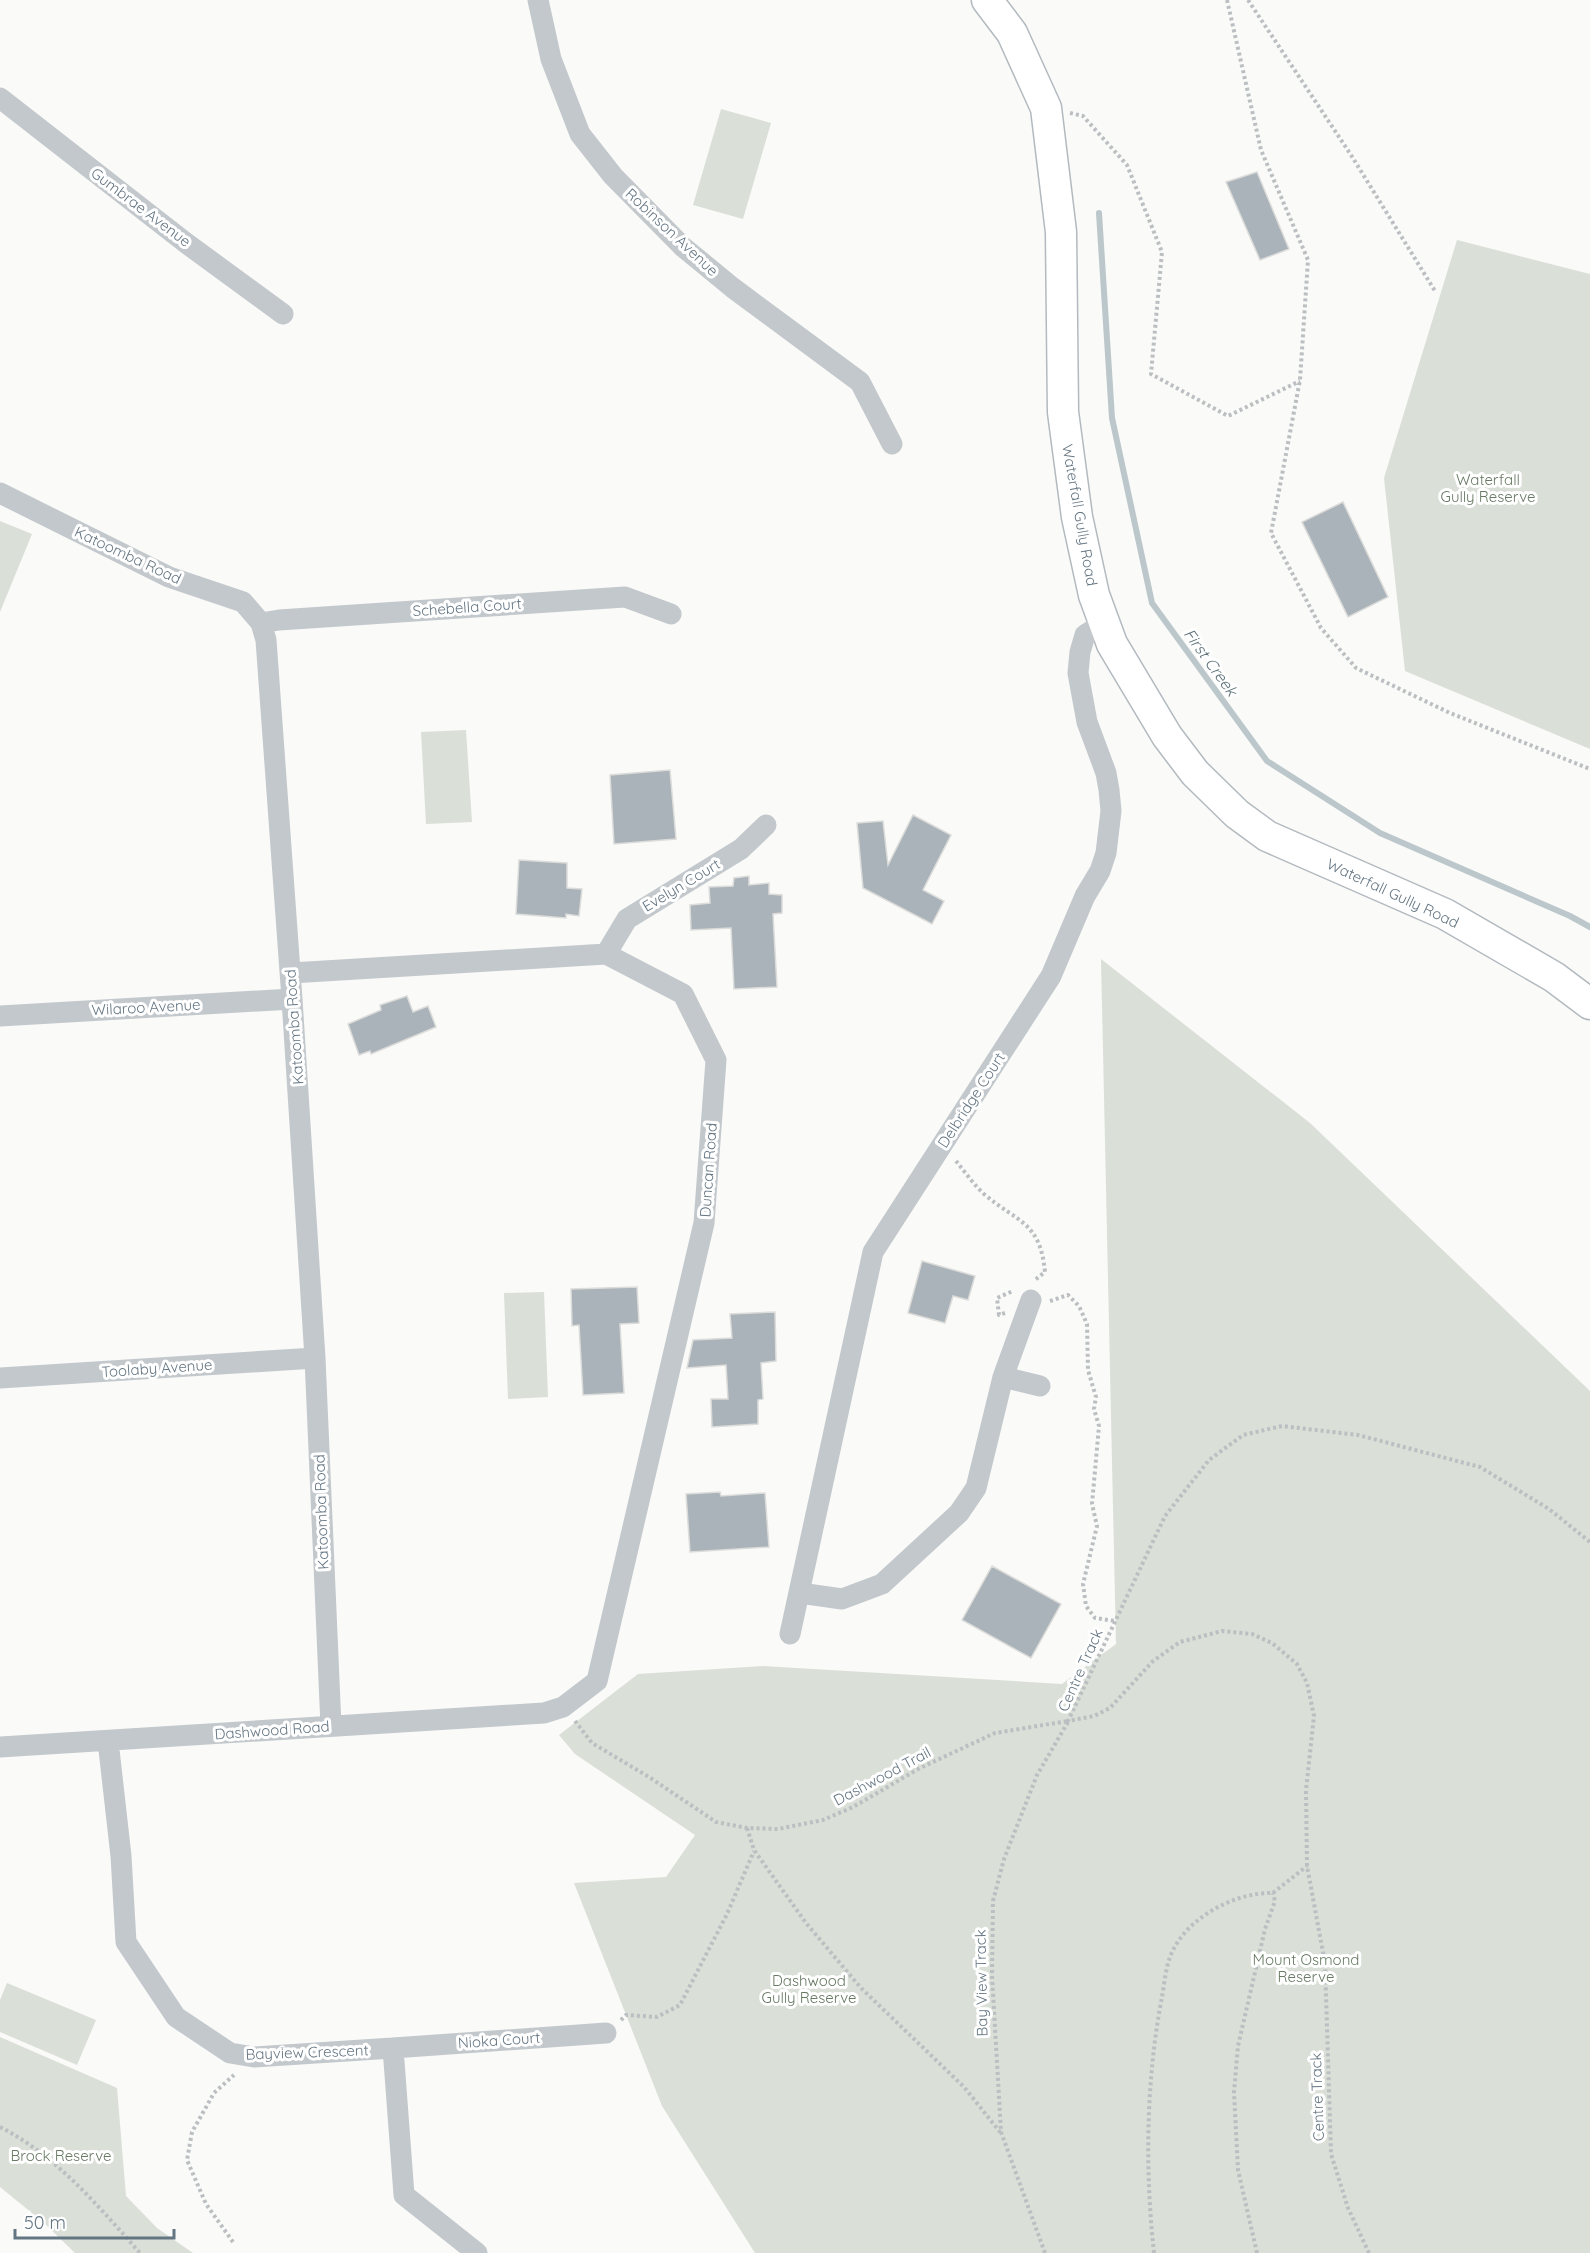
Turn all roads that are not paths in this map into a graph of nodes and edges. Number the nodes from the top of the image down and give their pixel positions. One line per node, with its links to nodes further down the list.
1 (538, 0): 5 (street, Robinson Avenue)
2 (987, 0): 9 (street, Waterfall Gully Road)
3 (0, 98): 4 (street, Gumbrae Avenue)
4 (283, 315)
5 (892, 444)
6 (0, 493): 8 (street, Katoomba Road)
7 (671, 614): 8 (street, Schebella Court)
8 (261, 623): 12 (street, Katoomba Road)
9 (1104, 623): 14 (street, Waterfall Gully Road); 21 (street, Delbridge Court)
10 (766, 825): 11 (street, Evelyn Court)
11 (606, 954): 12 (street); 23 (street, Duncan Road)
12 (291, 973): 13 (street, Katoomba Road)
13 (292, 999): 15 (street, Wilaroo Avenue); 17 (street, Katoomba Road)
14 (1590, 1004)
15 (0, 1016)
16 (1028, 1294): 18 (street)
17 (315, 1358): 19 (street, Toolaby Avenue); 24 (street, Katoomba Road)
18 (1003, 1377): 20 (street); 21 (street)
19 (0, 1378)
20 (1040, 1386)
21 (800, 1593): 22 (street, Delbridge Court)
22 (790, 1634)
23 (553, 1710): 24 (street, Dashwood Road)
24 (331, 1726): 25 (street, Dashwood Road)
25 (108, 1741): 26 (street, Dashwood Road); 28 (street, Bayview Crescent)
26 (0, 1747)
27 (606, 2033): 28 (street, Nioka Court)
28 (393, 2048): 29 (street)
29 (477, 2253)

